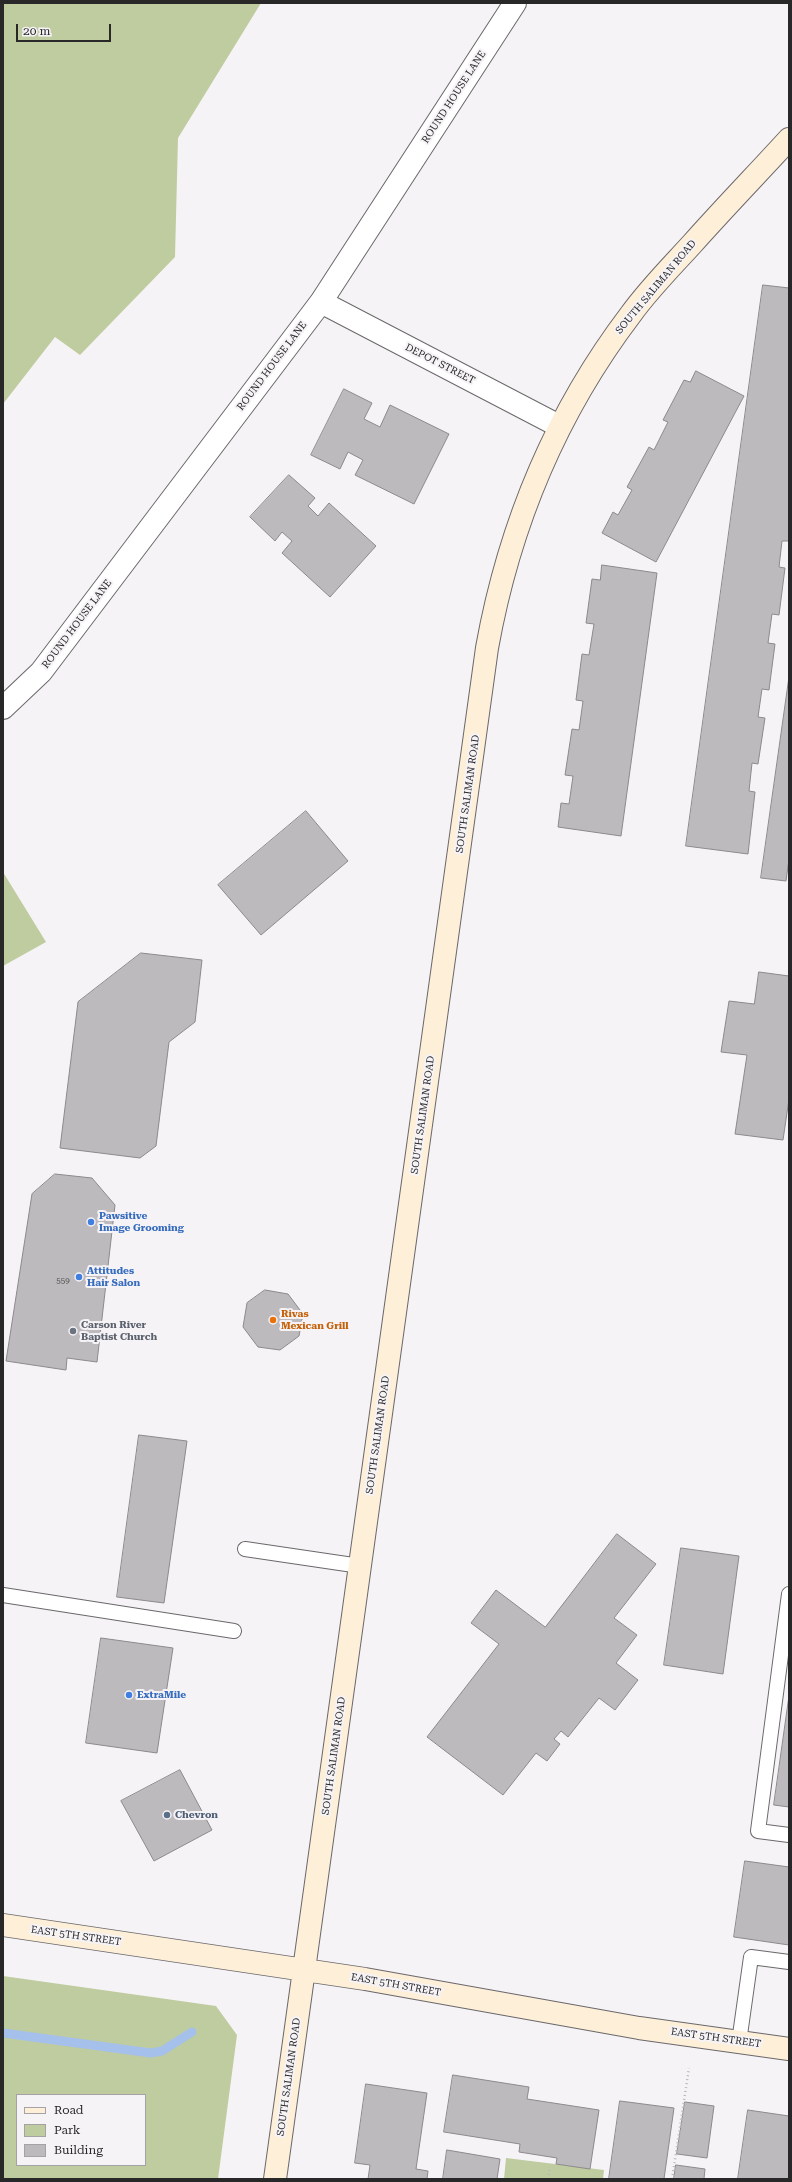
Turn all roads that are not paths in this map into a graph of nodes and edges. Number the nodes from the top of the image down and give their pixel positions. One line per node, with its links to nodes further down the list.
1 (515, 3): 3 (street, ROUND HOUSE LANE)
2 (789, 139): 4 (main road, SOUTH SALIMAN ROAD)
3 (321, 302): 4 (street, DEPOT STREET); 5 (street, ROUND HOUSE LANE)
4 (559, 426): 7 (main road, SOUTH SALIMAN ROAD)
5 (3, 708)
6 (245, 1549): 7 (lane)
7 (360, 1566): 14 (main road, SOUTH SALIMAN ROAD)
8 (789, 1594): 11 (lane)
9 (3, 1595): 10 (lane)
10 (234, 1632)
11 (789, 1835)
12 (3, 1925): 14 (main road, EAST 5TH STREET)
13 (789, 1962): 15 (lane)
14 (304, 1970): 15 (main road, EAST 5TH STREET); 17 (main road, SOUTH SALIMAN ROAD)
15 (739, 2042): 16 (main road, EAST 5TH STREET)
16 (789, 2049)
17 (275, 2179)

